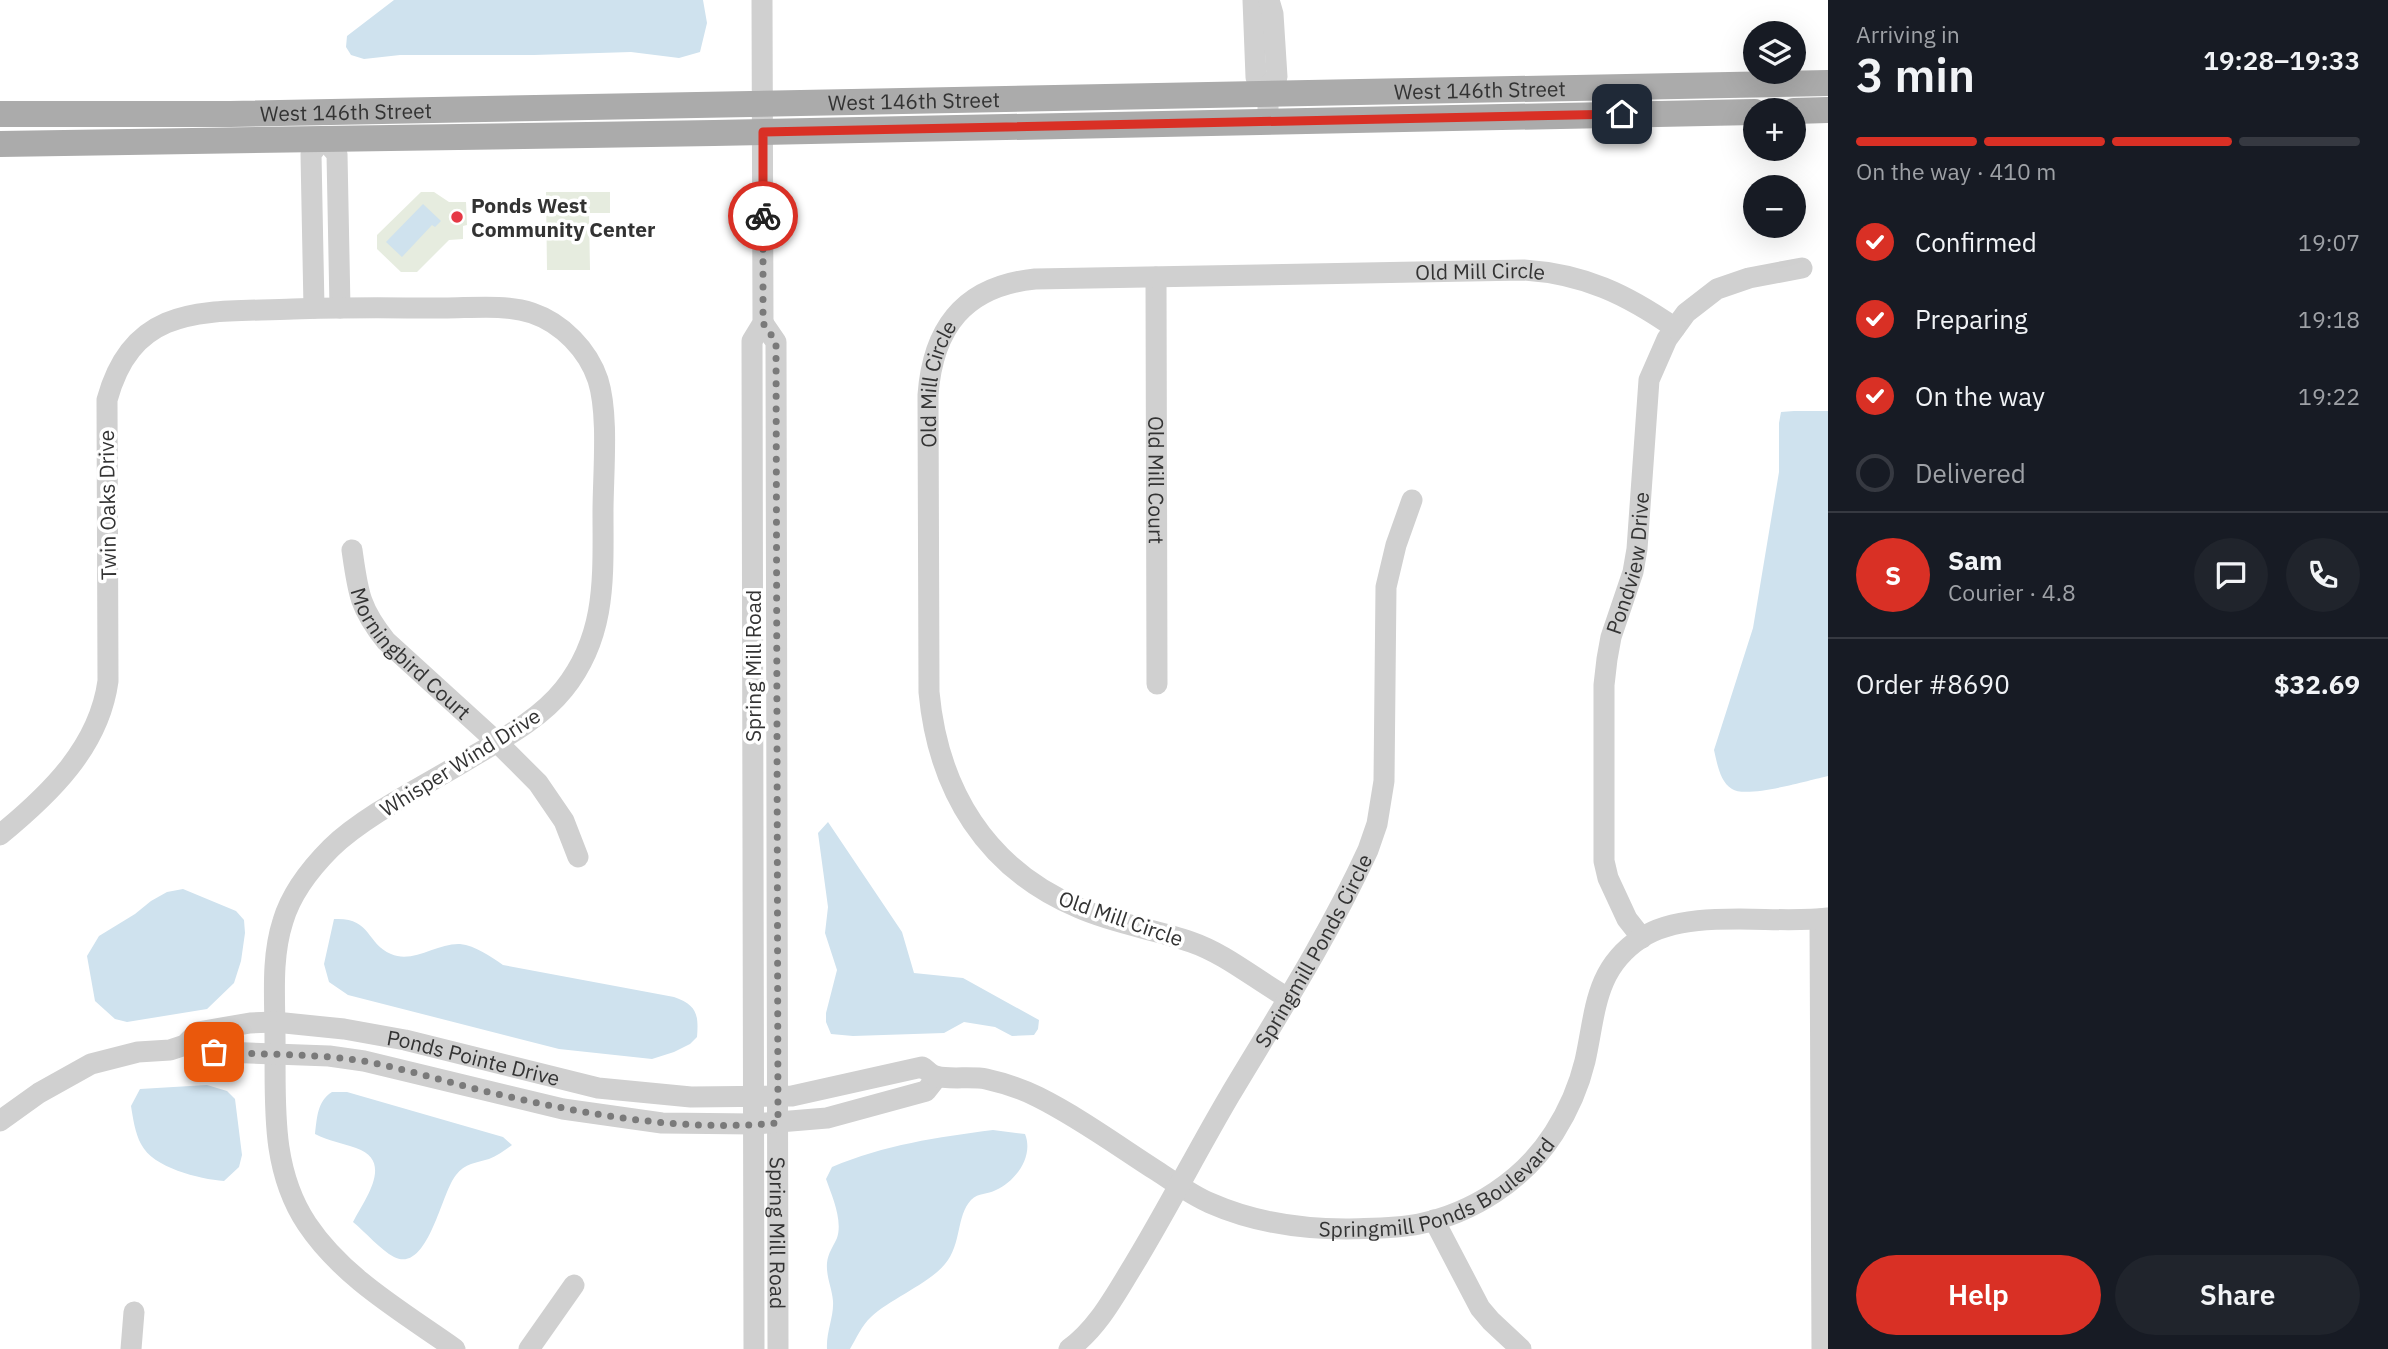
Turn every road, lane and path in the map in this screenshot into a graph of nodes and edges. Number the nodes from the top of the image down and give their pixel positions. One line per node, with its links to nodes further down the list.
1 (762, 0): 6 (street, Spring Mill Road)
2 (1253, 0): 5 (street)
3 (1269, 0): 5 (street)
4 (1828, 83): 5 (main road, West 146th Street)
5 (1268, 91): 6 (main road, West 146th Street); 12 (street)
6 (762, 104): 8 (main road, West 146th Street); 13 (street, Spring Mill Road)
7 (1828, 110): 9 (main road)
8 (322, 111): 11 (main road, West 146th Street); 14 (street)
9 (1806, 111)
10 (1743, 112): 12 (main road, West 146th Street)
11 (0, 114)
12 (1268, 121): 13 (main road, West 146th Street)
13 (763, 132): 14 (main road, West 146th Street); 33 (street, Spring Mill Road)
14 (323, 138): 15 (main road, West 146th Street); 18 (street)
15 (0, 144)
16 (1802, 268): 19 (street, Pondview Drive)
17 (1156, 277): 19 (street, Old Mill Circle); 22 (street, Old Mill Court); 28 (street, Old Mill Circle)
18 (327, 308): 23 (street, Whisper Wind Drive); 24 (street, Twin Oaks Drive)
19 (1675, 328): 27 (street, Pondview Drive)
20 (1412, 500): 28 (street, Springmill Ponds Circle)
21 (352, 550): 23 (street, Morningbird Court)
22 (1157, 684)
23 (498, 743): 25 (street, Morningbird Court); 29 (street, Whisper Wind Drive)
24 (0, 835)
25 (578, 857)
26 (1824, 918): 27 (street, Springmill Ponds Boulevard); 36 (street)
27 (1642, 938): 38 (street, Springmill Ponds Boulevard)
28 (1288, 998): 37 (street, Springmill Ponds Circle)
29 (275, 1022): 30 (street, Ponds Pointe Drive); 31 (street, Whisper Wind Drive); 33 (street, Ponds Pointe Drive)
30 (185, 1045): 31 (street, Ponds Pointe Drive); 34 (street, Ponds Pointe Drive)
31 (275, 1054): 35 (street, Ponds Pointe Drive); 42 (street, Whisper Wind Drive)
32 (937, 1077): 33 (street, Springmill Ponds Boulevard); 35 (street); 37 (street, Springmill Ponds Boulevard)
33 (766, 1097): 35 (street, Spring Mill Road)
34 (0, 1121)
35 (766, 1124): 44 (street, Spring Mill Road); 45 (street, Spring Mill Road)
36 (1826, 1145): 48 (street)
37 (1180, 1186): 38 (street, Springmill Ponds Boulevard); 46 (street, Springmill Ponds Circle)
38 (1434, 1220): 47 (street)
39 (574, 1285): 43 (street)
40 (134, 1312): 41 (street)
41 (131, 1349)
42 (455, 1349)
43 (529, 1349)
44 (754, 1349)
45 (778, 1349)
46 (1069, 1349)
47 (1521, 1349)
48 (1822, 1349)

